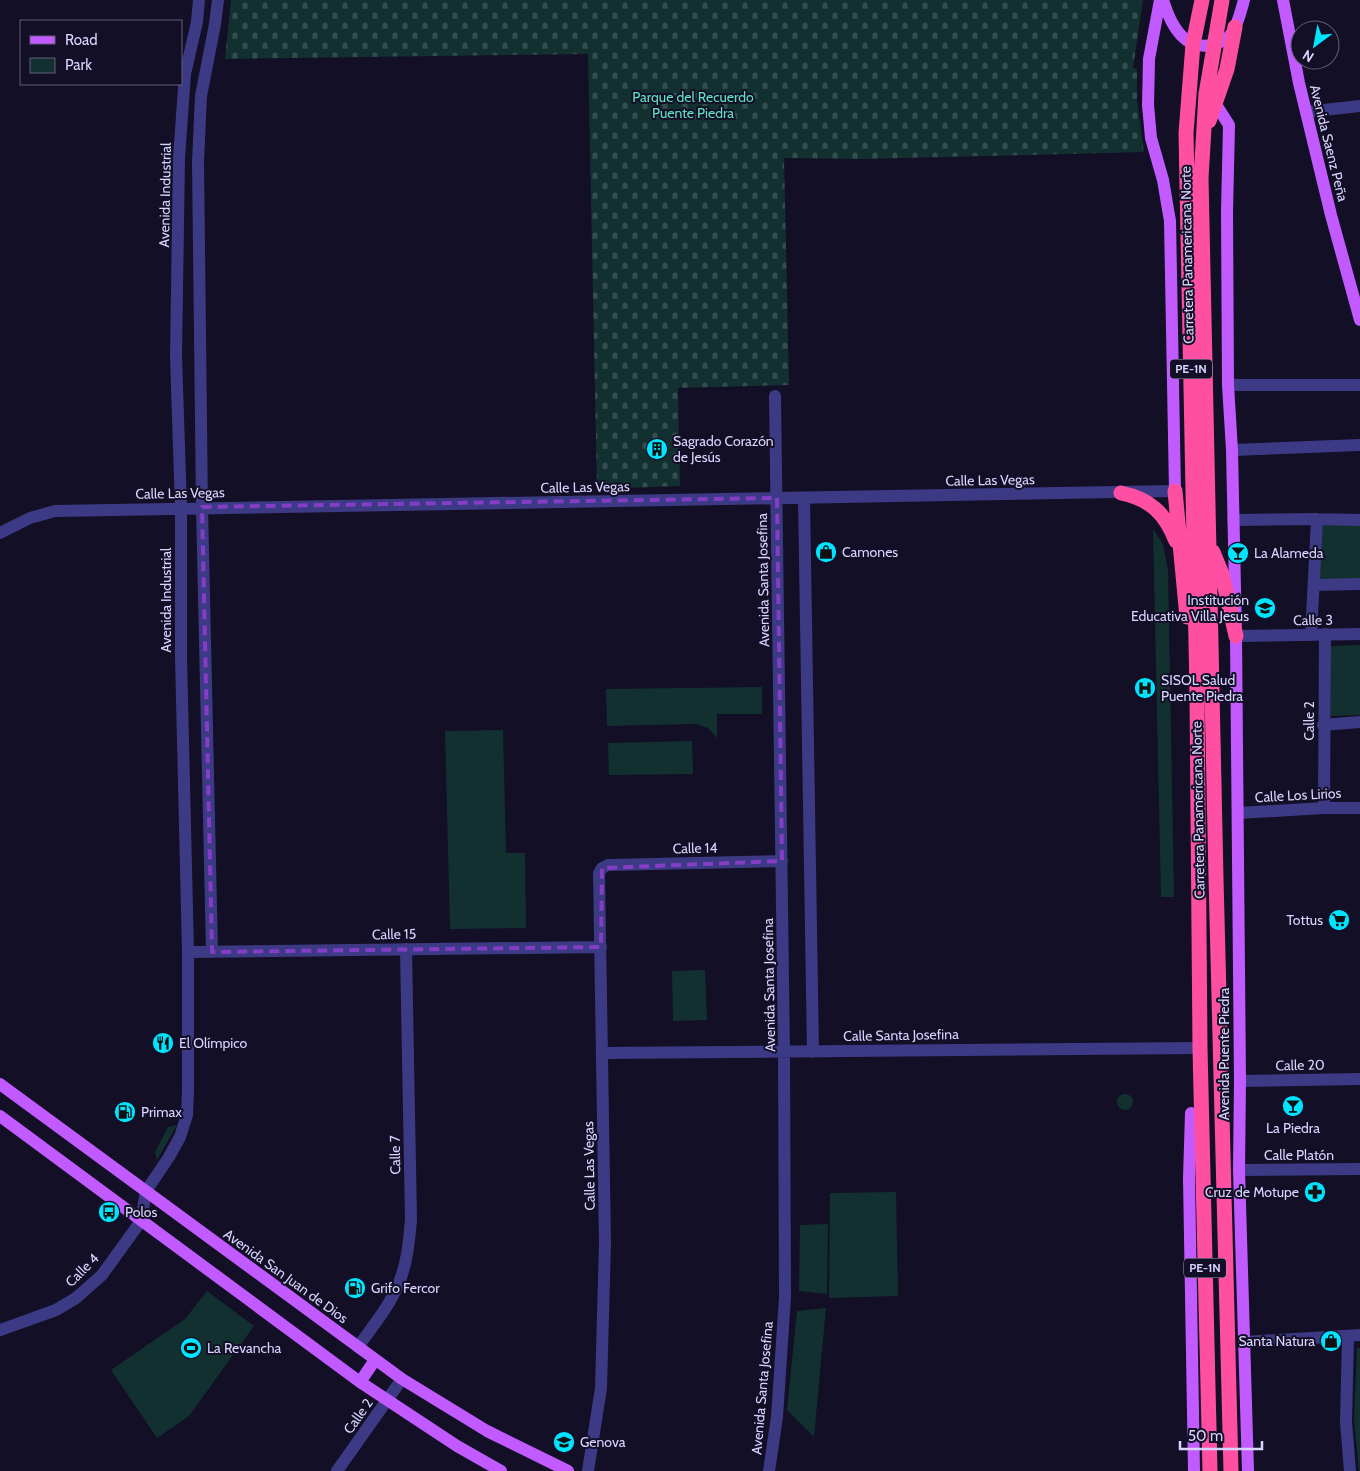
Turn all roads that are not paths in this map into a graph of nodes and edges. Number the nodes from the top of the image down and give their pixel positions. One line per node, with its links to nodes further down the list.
1 (199, 0): 25 (street, Avenida Industrial)
2 (218, 0): 26 (street)
3 (1162, 0): 9 (main road); 21 (main road)
4 (1202, 0): 9 (highway, Carretera Panamericana Norte / PE-1N)
5 (1222, 0): 10 (highway, Carretera Panamericana Norte / PE-1N)
6 (1244, 0): 8 (main road)
7 (1283, 0): 13 (main road, Avenida Saenz Peña)
8 (1236, 27): 10 (main road); 11 (highway)
9 (1193, 44): 10 (main road); 39 (highway, Carretera Panamericana Norte / PE-1N)
10 (1213, 45): 14 (highway, Carretera Panamericana Norte / PE-1N)
11 (1215, 102): 14 (highway); 16 (main road, Avenida Puente Piedra)
12 (1360, 106): 13 (street)
13 (1306, 112): 15 (main road, Avenida Saenz Peña)
14 (1203, 139): 31 (highway, Carretera Panamericana Norte / PE-1N)
15 (1360, 320)
16 (1228, 385): 17 (street); 20 (main road, Avenida Puente Piedra)
17 (1360, 385)
18 (776, 396): 23 (street, Avenida Santa Josefina)
19 (1360, 444): 20 (street)
20 (1232, 450): 28 (main road, Avenida Puente Piedra)
21 (1176, 491): 22 (street, Calle Las Vegas); 32 (highway)
22 (1120, 493): 24 (street, Calle Las Vegas); 32 (highway)
23 (777, 498): 24 (street, Calle Las Vegas); 26 (street, Calle Las Vegas); 45 (street, Avenida Santa Josefina)
24 (804, 498): 53 (street)
25 (181, 508): 26 (street, Calle Las Vegas); 30 (street, Calle Las Vegas); 49 (street, Avenida Industrial)
26 (202, 508): 50 (street)
27 (1317, 519): 28 (street); 29 (street); 34 (street)
28 (1233, 520): 38 (main road, Avenida Puente Piedra)
29 (1360, 520)
30 (0, 533)
31 (1209, 541): 38 (highway); 80 (highway, Carretera Panamericana Norte / PE-1N)
32 (1180, 557): 39 (highway)
33 (1360, 584): 34 (street)
34 (1314, 585): 37 (street)
35 (1325, 634): 36 (street, Calle 3); 37 (street, Calle 3); 41 (street, Calle 2)
36 (1360, 634)
37 (1311, 635): 38 (street, Calle 3)
38 (1236, 636): 44 (main road, Avenida Puente Piedra)
39 (1197, 693): 51 (highway, Carretera Panamericana Norte / PE-1N)
40 (1360, 722): 41 (street)
41 (1324, 725): 42 (street, Calle 2)
42 (1324, 808): 43 (street, Calle Los Lirios); 44 (street, Calle Los Lirios)
43 (1360, 808)
44 (1238, 813): 57 (main road, Avenida Puente Piedra)
45 (782, 861): 46 (street, Calle 14); 52 (street, Avenida Santa Josefina)
46 (608, 865): 47 (street, Calle Las Vegas)
47 (601, 946): 48 (street, Calle 15); 54 (street, Calle Las Vegas)
48 (406, 949): 50 (street, Calle 15); 68 (street, Calle 7)
49 (188, 952): 50 (street, Calle 15); 63 (street, Avenida Industrial)
50 (212, 952)
51 (1200, 1048): 53 (street, Calle Santa Josefina); 55 (highway, Carretera Panamericana Norte / PE-1N)
52 (784, 1052): 53 (street, Calle Santa Josefina); 54 (street, Calle Santa Josefina); 77 (street, Avenida Santa Josefina)
53 (813, 1052)
54 (602, 1053): 76 (street, Calle Las Vegas)
55 (1200, 1064): 59 (highway); 79 (highway, Carretera Panamericana Norte / PE-1N)
56 (1360, 1079): 57 (street, Calle 20)
57 (1240, 1081): 61 (main road, Avenida Puente Piedra)
58 (0, 1084): 63 (main road, Avenida San Juan de Dios)
59 (1191, 1113): 78 (main road)
60 (0, 1116): 64 (main road)
61 (1239, 1170): 62 (street, Calle Platón); 67 (main road, Avenida Puente Piedra)
62 (1360, 1170)
63 (146, 1191): 64 (street, Calle 4); 68 (main road, Avenida San Juan de Dios)
64 (141, 1220): 65 (street, Calle 4); 71 (main road)
65 (0, 1330)
66 (1354, 1336): 67 (street); 82 (street)
67 (1245, 1342): 81 (main road, Avenida Puente Piedra)
68 (358, 1347): 69 (main road, Avenida San Juan de Dios)
69 (375, 1360): 70 (main road, Avenida San Juan de Dios); 71 (main road)
70 (402, 1379): 72 (street, Calle 2); 75 (main road, Avenida San Juan de Dios)
71 (360, 1382): 72 (main road)
72 (387, 1401): 73 (street, Calle 2); 74 (main road)
73 (337, 1471)
74 (501, 1471)
75 (568, 1471)
76 (588, 1471)
77 (769, 1471)
78 (1194, 1471)
79 (1210, 1471)
80 (1231, 1471)
81 (1248, 1471)
82 (1350, 1471)

